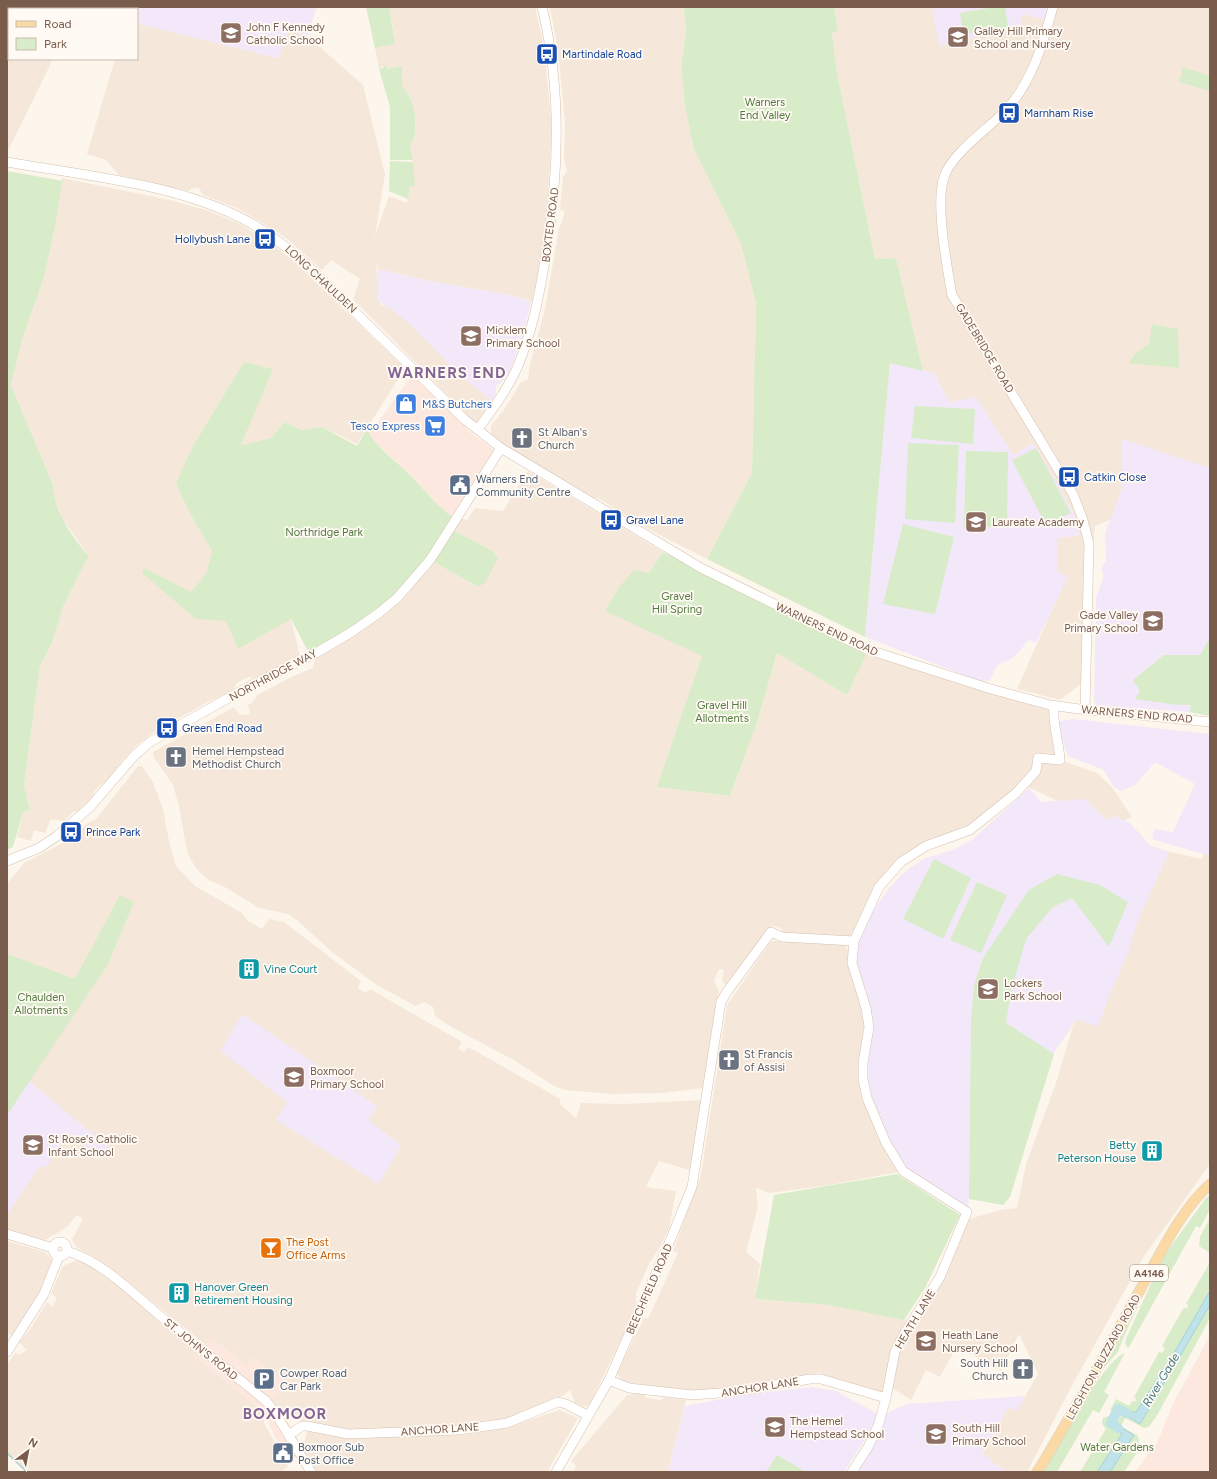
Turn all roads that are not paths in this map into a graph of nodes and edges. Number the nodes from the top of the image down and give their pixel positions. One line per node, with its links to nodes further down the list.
1 (542, 7): 4 (street, BOXTED ROAD)
2 (1053, 7): 7 (street, GADEBRIDGE ROAD)
3 (7, 162): 4 (street, LONG CHAULDEN)
4 (478, 429): 5 (street, LONG CHAULDEN)
5 (501, 448): 6 (street, WARNERS END ROAD); 9 (street, NORTHRIDGE WAY)
6 (1054, 705): 7 (street, WARNERS END ROAD); 10 (street)
7 (1085, 709): 8 (street, WARNERS END ROAD)
8 (1210, 722)
9 (7, 861)
10 (854, 941): 16 (street, BEECHFIELD ROAD); 17 (street, HEATH LANE)
11 (1210, 1184): 23 (main road, LEIGHTON BUZZARD ROAD / A4146)
12 (7, 1234): 13 (street)
13 (53, 1248): 14 (street); 14 (street)
14 (63, 1254): 15 (street); 19 (street, ST. JOHN'S ROAD)
15 (7, 1352)
16 (608, 1380): 17 (street, ANCHOR LANE); 18 (street, BEECHFIELD ROAD)
17 (886, 1398): 22 (street, HEATH LANE)
18 (587, 1415): 19 (street, ANCHOR LANE); 21 (street, BEECHFIELD ROAD)
19 (289, 1435): 20 (street, ST. JOHN'S ROAD)
20 (311, 1472)
21 (556, 1472)
22 (852, 1472)
23 (1037, 1472)

